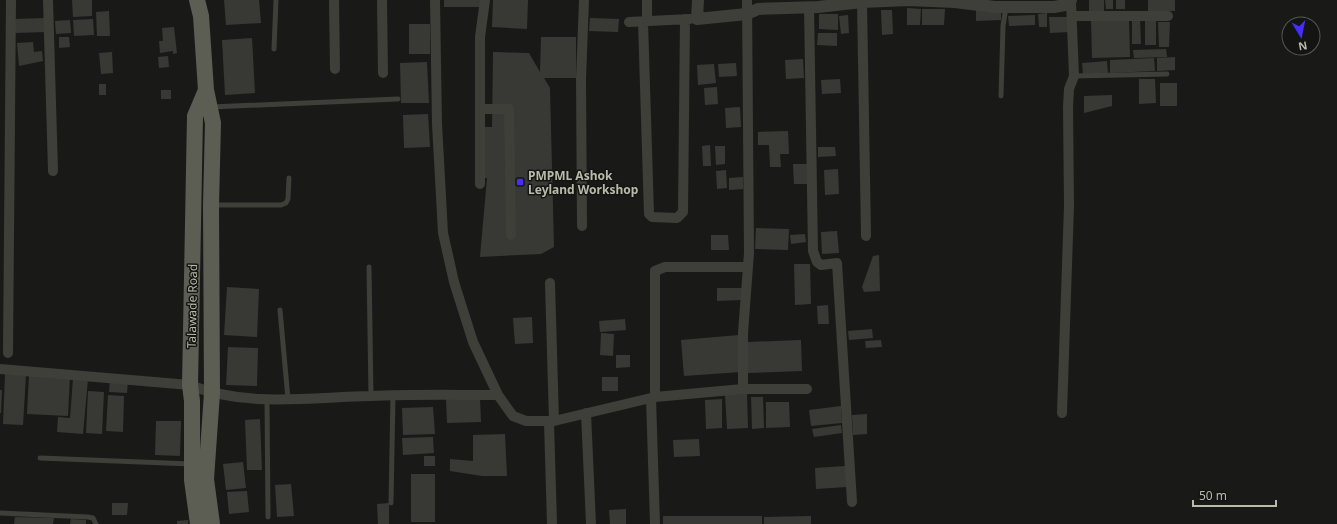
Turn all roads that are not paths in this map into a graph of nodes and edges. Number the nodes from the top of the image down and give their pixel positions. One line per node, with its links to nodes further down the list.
1 (11, 0): 48 (street)
2 (48, 0): 37 (street)
3 (197, 0): 32 (main road, Talawade Road)
4 (276, 0): 27 (lane)
5 (334, 0): 28 (street)
6 (382, 0): 29 (street)
7 (435, 0): 55 (street)
8 (485, 0): 36 (street)
9 (584, 0): 41 (street)
10 (647, 0): 26 (street)
11 (698, 0): 24 (street)
12 (747, 0): 20 (street)
13 (908, 0): 15 (street); 19 (street)
14 (1071, 1): 19 (street); 21 (street)
15 (862, 2): 16 (street); 43 (street)
16 (834, 3): 18 (street)
17 (793, 4): 18 (street); 20 (street)
18 (809, 7): 66 (street)
19 (1006, 7): 33 (lane)
20 (747, 14): 24 (street); 45 (street)
21 (1072, 16): 22 (street); 31 (street)
22 (1168, 16)
23 (685, 19): 24 (street); 26 (street); 26 (street)
24 (698, 19)
25 (629, 22): 26 (street)
26 (645, 22)
27 (274, 49)
28 (335, 69)
29 (383, 73)
30 (1167, 74): 31 (lane)
31 (1074, 76): 61 (street)
32 (206, 90): 35 (main road, Talawade Road); 50 (main road, Talawade Road)
33 (1001, 96)
34 (398, 99): 35 (lane)
35 (210, 107): 40 (main road, Talawade Road)
36 (480, 109): 39 (street); 42 (street)
37 (53, 171)
38 (289, 178): 40 (lane)
39 (480, 184)
40 (211, 205): 53 (main road, Talawade Road)
41 (582, 226)
42 (511, 235)
43 (866, 236)
44 (369, 267): 56 (lane)
45 (748, 267): 51 (street); 57 (street)
46 (550, 283): 62 (street)
47 (280, 310): 58 (lane)
48 (8, 353)
49 (0, 369): 50 (street)
50 (190, 385): 53 (street); 64 (main road, Talawade Road)
51 (743, 389): 52 (street); 57 (street)
52 (807, 389)
53 (212, 394): 59 (street); 71 (main road, Talawade Road)
54 (393, 395): 55 (street); 56 (street); 65 (lane)
55 (498, 395): 62 (street)
56 (371, 396): 58 (street)
57 (653, 398): 60 (street); 74 (street)
58 (288, 399): 59 (street)
59 (267, 400): 68 (lane)
60 (586, 413): 62 (street); 73 (street)
61 (1062, 413)
62 (552, 422): 72 (street)
63 (40, 458): 64 (lane)
64 (192, 464): 70 (main road, Talawade Road)
65 (391, 502)
66 (852, 502)
67 (0, 512): 69 (lane)
68 (268, 516)
69 (96, 524)
70 (198, 524)
71 (212, 524)
72 (552, 524)
73 (591, 524)
74 (655, 524)

